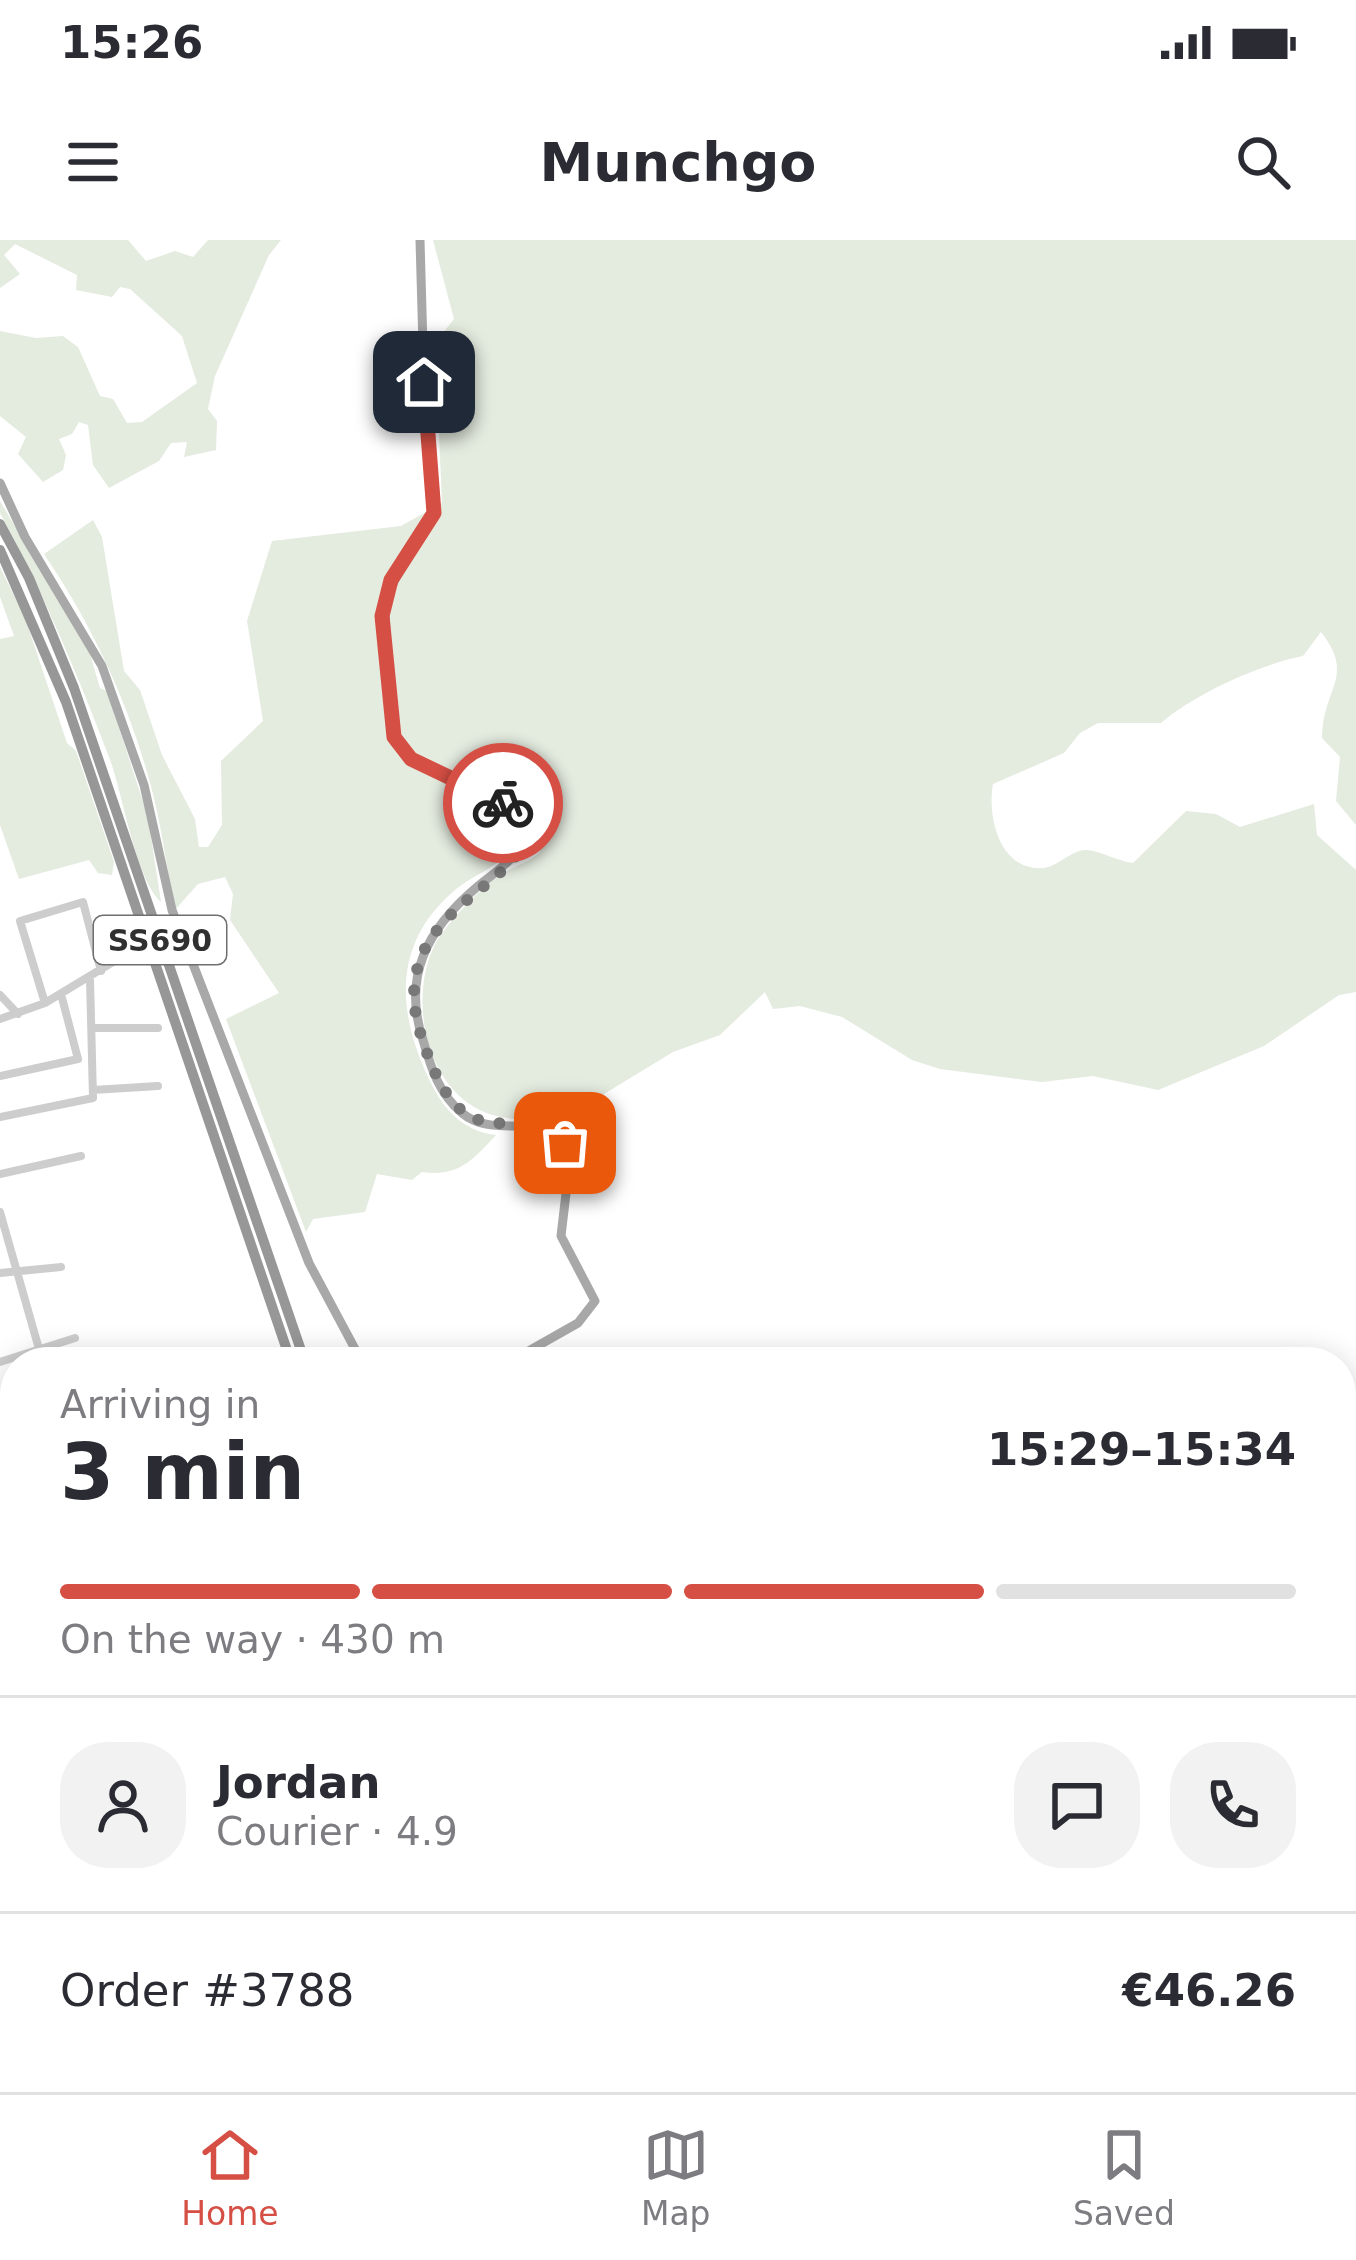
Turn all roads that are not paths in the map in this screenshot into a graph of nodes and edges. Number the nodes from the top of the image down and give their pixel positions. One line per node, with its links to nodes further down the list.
1 (420, 240): 31 (main road)
2 (0, 483): 30 (main road)
3 (0, 524): 29 (highway, SS690)
4 (0, 550): 28 (highway, SS690)
5 (141, 945): 6 (street)
6 (101, 971): 7 (street); 10 (street)
7 (90, 979): 8 (street); 13 (street)
8 (61, 994): 10 (street); 15 (street)
9 (0, 995): 11 (street)
10 (45, 1003): 11 (street)
11 (19, 1014): 12 (street)
12 (0, 1019)
13 (94, 1028): 14 (street); 17 (street)
14 (158, 1028)
15 (0, 1076)
16 (158, 1086): 17 (street)
17 (93, 1090): 18 (street)
18 (0, 1118)
19 (81, 1156): 20 (street)
20 (0, 1174)
21 (0, 1212): 23 (street)
22 (62, 1267): 23 (street)
23 (17, 1272): 24 (street); 26 (street)
24 (0, 1273)
25 (75, 1337): 27 (street)
26 (38, 1347)
27 (45, 1347)
28 (286, 1347)
29 (300, 1347)
30 (352, 1347)
31 (536, 1347)

